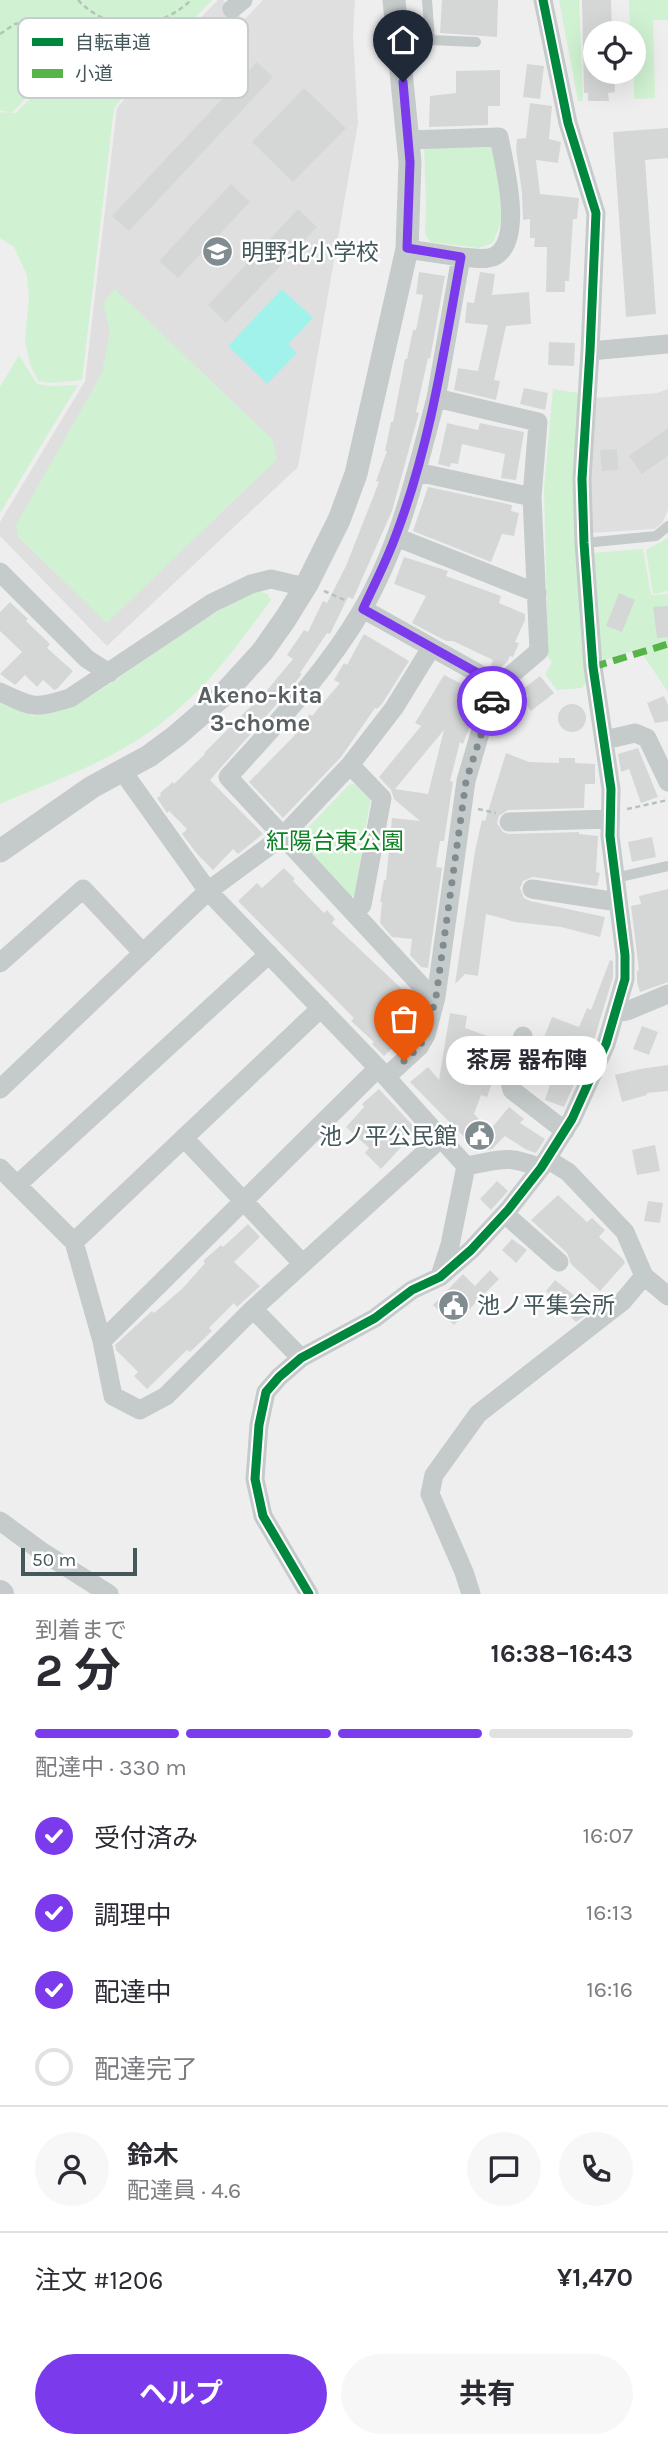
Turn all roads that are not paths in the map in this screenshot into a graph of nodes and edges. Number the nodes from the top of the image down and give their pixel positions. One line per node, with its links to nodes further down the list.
1 (394, 0): 5 (street)
2 (427, 0): 4 (lane)
3 (543, 0): 9 (street)
4 (476, 42)
5 (408, 140): 6 (street); 7 (street)
6 (407, 248): 7 (street); 17 (street)
7 (461, 257): 10 (street)
8 (668, 344): 9 (street)
9 (590, 351): 15 (street)
10 (436, 398): 11 (street); 12 (street)
11 (417, 472): 12 (street); 14 (street)
12 (532, 496): 18 (street)
13 (668, 526): 15 (lane)
14 (396, 537): 18 (street); 19 (street)
15 (584, 543): 24 (street)
16 (0, 572): 21 (street)
17 (312, 588): 21 (street); 26 (street)
18 (537, 593): 22 (street)
19 (363, 609): 20 (street); 30 (street)
20 (431, 648): 22 (street); 25 (street)
21 (109, 673): 23 (street)
22 (499, 685): 42 (street)
23 (0, 692)
24 (605, 740): 27 (street); 28 (street)
25 (350, 765): 30 (street); 37 (street)
26 (123, 772): 31 (street); 35 (street)
27 (668, 782)
28 (610, 816): 29 (street); 33 (street)
29 (504, 817)
30 (283, 836): 35 (street); 37 (street)
31 (0, 851)
32 (668, 866): 33 (lane)
33 (615, 878): 36 (street)
34 (532, 888): 36 (street)
35 (208, 891): 38 (street); 39 (street)
36 (618, 902): 44 (street)
37 (354, 913): 42 (street)
38 (142, 952): 40 (street); 47 (street)
39 (269, 954): 43 (street); 54 (street)
40 (0, 963)
41 (668, 994): 44 (street)
42 (436, 997): 46 (street)
43 (321, 1008): 46 (street); 49 (street)
44 (617, 1013): 48 (street)
45 (523, 1036): 48 (street)
46 (382, 1073): 50 (street); 55 (street)
47 (0, 1089)
48 (565, 1130): 51 (street)
49 (184, 1138): 55 (street); 57 (street)
50 (441, 1138): 52 (street); 59 (street)
51 (544, 1163): 52 (street); 56 (street); 60 (street)
52 (466, 1166): 61 (street)
53 (0, 1168): 54 (street)
54 (17, 1185): 57 (street)
55 (243, 1201): 59 (street); 64 (street)
56 (505, 1214): 58 (street); 61 (street)
57 (74, 1242): 64 (street)
58 (559, 1262)
59 (302, 1263): 63 (street)
60 (644, 1276): 62 (street); 69 (street)
61 (440, 1277): 65 (street)
62 (668, 1296)
63 (253, 1309): 64 (street); 65 (street)
64 (102, 1341)
65 (301, 1358): 68 (street)
66 (0, 1521): 67 (street)
67 (109, 1594)
68 (309, 1594)
69 (471, 1594)

